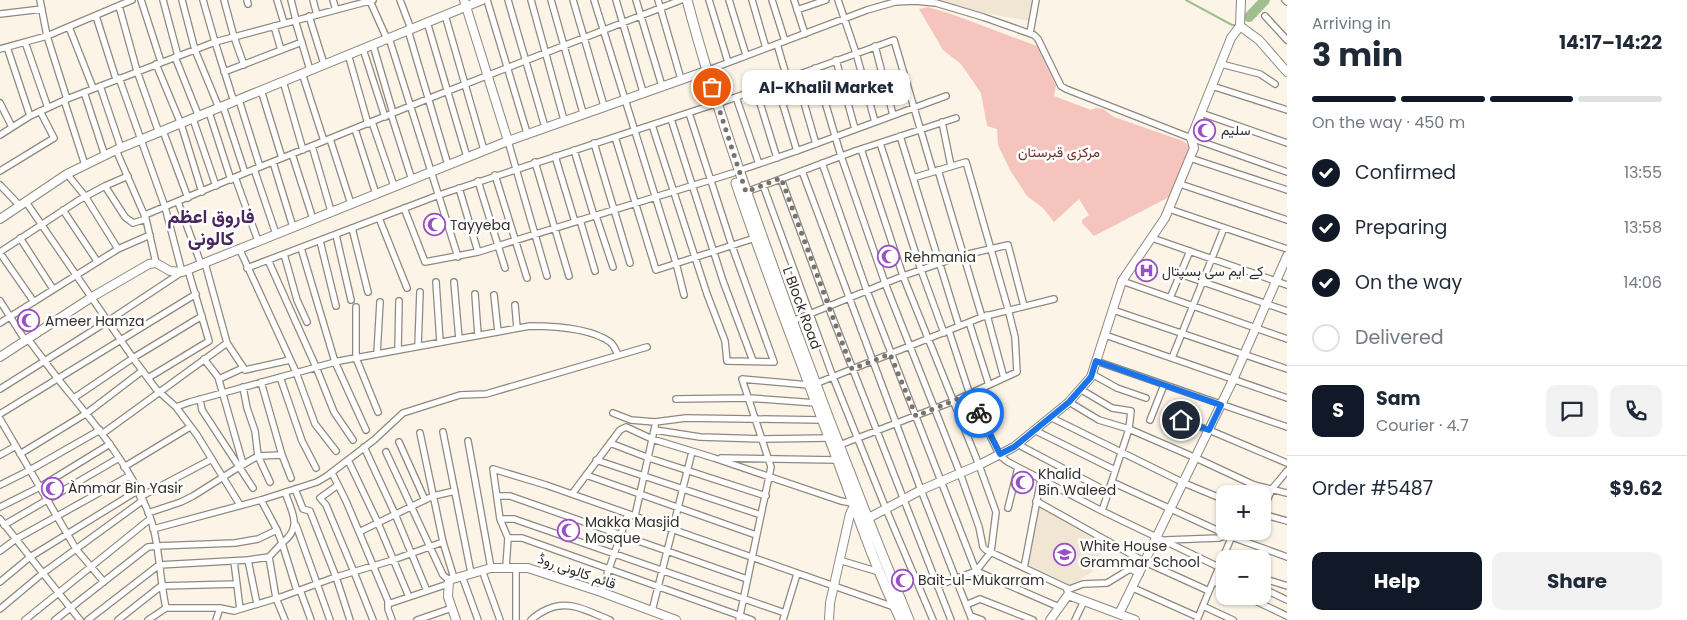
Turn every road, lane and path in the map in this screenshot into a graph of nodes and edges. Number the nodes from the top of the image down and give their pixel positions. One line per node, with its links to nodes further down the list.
1 (40, 0): 40 (street)
2 (132, 0): 38 (street)
3 (141, 0): 89 (street)
4 (163, 0): 85 (street)
5 (182, 0): 79 (street)
6 (203, 0): 69 (street)
7 (224, 0): 63 (street)
8 (277, 0): 53 (street)
9 (291, 0): 51 (street)
10 (313, 0): 44 (street)
11 (333, 0): 41 (street)
12 (372, 0): 36 (street); 64 (street)
13 (400, 0): 58 (street)
14 (482, 0): 37 (street)
15 (487, 0): 93 (street)
16 (508, 0): 87 (street)
17 (531, 0): 83 (street)
18 (551, 0): 73 (street)
19 (573, 0): 65 (street)
20 (594, 0): 59 (street)
21 (616, 0): 54 (street)
22 (636, 0): 48 (street)
23 (658, 0): 39 (street)
24 (681, 0): 39 (street); 97 (main road, L Block Road)
25 (687, 0): 97 (main road, L Block Road)
26 (709, 0): 88 (street)
27 (729, 0): 84 (street)
28 (752, 0): 76 (street)
29 (772, 0): 67 (street)
30 (794, 0): 42 (street)
31 (826, 0): 42 (street)
32 (838, 0): 50 (street)
33 (1036, 0): 60 (street)
34 (927, 1): 50 (street); 60 (street)
35 (1239, 2): 56 (street)
36 (356, 3): 41 (street)
37 (465, 3): 45 (street); 101 (street)
38 (119, 6): 46 (street); 95 (street)
39 (660, 8): 48 (street); 104 (street)
40 (42, 9): 43 (street); 62 (street)
41 (336, 10): 44 (street)
42 (797, 10): 61 (street)
43 (0, 14)
44 (317, 15): 47 (street)
45 (445, 15): 52 (street); 107 (street)
46 (96, 16): 57 (street); 103 (street)
47 (309, 16): 51 (street); 90 (street)
48 (641, 16): 54 (street); 110 (street)
49 (1265, 16): 66 (street)
50 (844, 19): 61 (street); 81 (street)
51 (295, 20): 53 (street); 70 (street)
52 (427, 22): 58 (street); 116 (street)
53 (284, 23): 55 (street)
54 (622, 23): 59 (street); 117 (street)
55 (274, 26): 63 (street); 80 (street)
56 (1240, 26): 91 (street); 99 (street)
57 (69, 27): 62 (street); 112 (street)
58 (410, 29): 64 (street); 120 (street)
59 (603, 31): 65 (street); 121 (street)
60 (1030, 33): 161 (street)
61 (804, 34): 67 (street)
62 (47, 36): 68 (street); 122 (street)
63 (234, 37): 69 (street); 92 (street)
64 (388, 38): 72 (street); 126 (street)
65 (584, 38): 73 (street); 127 (street)
66 (1287, 40)
67 (785, 41): 71 (street)
68 (25, 42): 75 (street); 130 (street)
69 (215, 42): 79 (street); 98 (street)
70 (302, 42): 80 (street); 96 (street)
71 (776, 44): 76 (street); 102 (street)
72 (373, 45): 78 (street); 137 (street)
73 (564, 46): 83 (street); 134 (street)
74 (875, 46): 81 (street); 129 (street); 138 (street)
75 (7, 47): 77 (street); 139 (street)
76 (766, 48): 84 (street)
77 (0, 49)
78 (363, 49): 82 (street); 137 (street)
79 (195, 50): 85 (street); 128 (street)
80 (281, 50): 92 (street)
81 (856, 53): 86 (street); 144 (street)
82 (348, 54): 90 (street); 146 (street)
83 (545, 54): 87 (street); 143 (street)
84 (746, 55): 88 (street)
85 (177, 56): 89 (street); 140 (street)
86 (836, 60): 94 (street); 152 (street)
87 (526, 61): 93 (street); 150 (street)
88 (728, 62): 97 (street)
89 (159, 63): 95 (street); 147 (street)
90 (324, 64): 96 (street)
91 (1221, 64): 108 (street); 111 (street)
92 (244, 65): 98 (street)
93 (508, 68): 101 (street); 156 (street)
94 (814, 68): 100 (street); 158 (street)
95 (137, 71): 103 (street); 155 (street)
96 (306, 71): 105 (street); 163 (street)
97 (704, 71): 104 (street); 125 (main road, L Block Road)
98 (224, 72): 123 (street)
99 (1287, 72)
100 (796, 75): 102 (street); 168 (street)
101 (488, 76): 107 (street); 164 (street)
102 (787, 78): 106 (street)
103 (118, 79): 109 (street); 162 (street)
104 (681, 79): 110 (street)
105 (283, 81): 113 (street); 172 (street)
106 (776, 82): 114 (street); 175 (street)
107 (466, 84): 116 (street); 173 (street)
108 (1275, 84)
109 (100, 86): 112 (street); 170 (street)
110 (662, 86): 117 (street)
111 (1212, 86): 131 (street); 136 (street)
112 (93, 88): 115 (street)
113 (260, 90): 123 (street); 181 (street)
114 (756, 90): 119 (street); 182 (street)
115 (84, 92): 122 (street); 177 (street)
116 (447, 92): 120 (street); 180 (street)
117 (643, 92): 121 (street)
118 (946, 96): 129 (street)
119 (736, 97): 125 (street); 187 (street)
120 (430, 98): 126 (street); 189 (street)
121 (625, 98): 127 (street); 154 (street)
122 (65, 100): 130 (street); 188 (street)
123 (236, 101): 128 (street); 191 (street)
124 (0, 103): 149 (street)
125 (714, 104): 135 (street); 197 (main road, L Block Road)
126 (410, 106): 137 (street); 196 (street)
127 (604, 106): 134 (street)
128 (221, 107): 133 (street); 199 (street)
129 (915, 107): 138 (street); 153 (street)
130 (48, 108): 132 (street)
131 (1287, 110)
132 (40, 111): 139 (street); 195 (street)
133 (209, 112): 140 (street); 205 (street)
134 (583, 113): 143 (street)
135 (689, 113): 142 (street); 207 (street)
136 (1202, 113): 161 (street); 166 (street)
137 (390, 115): 146 (street); 206 (street)
138 (893, 115): 144 (street)
139 (30, 116): 149 (street)
140 (196, 118): 147 (street); 213 (street)
141 (956, 118): 145 (street)
142 (671, 119): 148 (street); 215 (street)
143 (564, 120): 150 (street)
144 (875, 122): 152 (street)
145 (942, 122): 153 (street); 190 (street)
146 (370, 123): 151 (street); 214 (street)
147 (181, 124): 155 (street); 218 (street)
148 (652, 125): 154 (street); 219 (street)
149 (12, 127): 157 (street)
150 (545, 127): 156 (street)
151 (355, 129): 163 (street); 221 (street)
152 (855, 129): 158 (street)
153 (921, 129): 159 (street); 194 (street)
154 (634, 131): 160 (street); 225 (street)
155 (161, 132): 162 (street); 224 (street)
156 (528, 134): 164 (street)
157 (0, 135)
158 (834, 136): 168 (street); 179 (street)
159 (900, 136): 165 (street); 204 (street)
160 (615, 137): 167 (street); 229 (street)
161 (1192, 138): 183 (street); 198 (street)
162 (140, 140): 170 (street); 230 (street)
163 (327, 140): 169 (street); 228 (street)
164 (508, 141): 173 (street); 192 (street)
165 (880, 143): 171 (street); 285 (street)
166 (1287, 143)
167 (594, 144): 174 (street); 234 (street)
168 (816, 144): 175 (street)
169 (312, 146): 172 (street); 235 (street)
170 (118, 149): 177 (street); 202 (street)
171 (861, 149): 179 (street); 292 (street)
172 (303, 150): 176 (street)
173 (484, 150): 180 (street)
174 (574, 150): 178 (street); 236 (street)
175 (797, 151): 182 (street)
176 (292, 154): 181 (street); 240 (street)
177 (105, 156): 188 (street)
178 (556, 156): 185 (street); 242 (street)
179 (841, 156): 186 (street); 299 (street)
180 (467, 157): 189 (street)
181 (282, 158): 184 (street)
182 (777, 158): 187 (street)
183 (1190, 158): 209 (street); 217 (street)
184 (273, 162): 191 (street); 244 (street)
185 (535, 162): 192 (street); 246 (street)
186 (822, 163): 193 (street); 303 (street)
187 (759, 164): 197 (street)
188 (85, 165): 200 (street)
189 (448, 165): 196 (street)
190 (951, 166): 194 (street); 263 (street)
191 (257, 168): 199 (street); 248 (street)
192 (516, 168): 201 (street); 250 (street)
193 (802, 171): 203 (street); 311 (street)
194 (936, 171): 204 (street); 270 (street)
195 (0, 172)
196 (431, 172): 206 (street); 222 (street)
197 (736, 172): 207 (street); 220 (main road, L Block Road); 253 (main road, L Block Road)
198 (1287, 172)
199 (245, 173): 205 (street)
200 (67, 174): 223 (street); 227 (street)
201 (495, 175): 208 (street); 255 (street)
202 (128, 176): 212 (street); 237 (street)
203 (781, 178): 211 (street); 322 (street)
204 (913, 178): 281 (street)
205 (233, 179): 213 (street); 256 (street)
206 (412, 180): 214 (street)
207 (711, 180): 215 (street); 259 (street)
208 (478, 181): 216 (street); 258 (street)
209 (1180, 184): 232 (street); 241 (street)
210 (0, 185): 227 (street)
211 (763, 185): 220 (street); 329 (street)
212 (104, 186): 223 (street); 237 (street)
213 (216, 186): 218 (street)
214 (394, 186): 221 (street)
215 (692, 186): 219 (street); 268 (street)
216 (458, 188): 222 (street); 267 (street)
217 (1287, 190)
218 (202, 192): 224 (street)
219 (674, 192): 225 (street); 273 (street)
220 (746, 192): 335 (main road, L Block Road)
221 (376, 194): 228 (street)
222 (438, 195): 231 (street); 272 (street)
223 (85, 196): 233 (street); 262 (street)
224 (188, 198): 226 (street)
225 (655, 198): 229 (street); 280 (street)
226 (178, 202): 230 (street); 278 (street)
227 (23, 204): 239 (street); 243 (street)
228 (351, 204): 235 (street)
229 (635, 204): 234 (street); 280 (street)
230 (166, 207): 237 (street); 286 (street)
231 (404, 208): 238 (street); 272 (street)
232 (1169, 209): 247 (street); 254 (street)
233 (63, 210): 243 (street); 276 (street)
234 (614, 210): 236 (street); 279 (street)
235 (331, 211): 240 (street)
236 (595, 216): 242 (street); 282 (street)
237 (146, 217): 251 (street)
238 (379, 218): 245 (street); 301 (street)
239 (0, 219)
240 (313, 219): 244 (street)
241 (1287, 220)
242 (577, 221): 246 (street); 287 (street)
243 (42, 224): 252 (street); 288 (street)
244 (293, 227): 248 (street)
245 (352, 228): 249 (street); 304 (street)
246 (555, 228): 250 (street); 291 (street)
247 (1224, 228): 264 (street); 274 (street)
248 (276, 234): 256 (street)
249 (336, 234): 257 (street); 314 (street)
250 (535, 234): 255 (street); 290 (street)
251 (150, 235): 262 (street); 277 (street)
252 (20, 238): 266 (street); 302 (street)
253 (754, 238): 259 (street); 335 (main road, L Block Road)
254 (1152, 238): 265 (street); 294 (street)
255 (515, 240): 258 (street); 293 (street)
256 (258, 241): 260 (street)
257 (320, 241): 261 (street); 321 (street)
258 (498, 246): 267 (street); 284 (street)
259 (732, 246): 268 (street); 368 (street)
260 (239, 248): 278 (street); 283 (street)
261 (301, 248): 269 (street); 371 (street)
262 (118, 249): 276 (street)
263 (991, 249): 270 (street); 323 (street); 326 (street)
264 (1287, 249)
265 (1190, 251): 274 (street); 289 (street)
266 (0, 252): 317 (street)
267 (478, 252): 272 (street)
268 (714, 252): 273 (street); 368 (street)
269 (284, 254): 275 (street); 334 (street)
270 (964, 256): 281 (street); 331 (street)
271 (1287, 256): 295 (street)
272 (458, 257)
273 (695, 257): 280 (street); 368 (street)
274 (1212, 258): 295 (street); 298 (street)
275 (268, 260): 283 (street); 372 (street)
276 (97, 261): 288 (street)
277 (156, 263): 286 (street); 310 (street)
278 (203, 263): 286 (street); 352 (street)
279 (630, 263)
280 (676, 263): 309 (street)
281 (940, 264): 285 (street); 338 (street)
282 (612, 267)
283 (247, 268): 366 (street)
284 (504, 268)
285 (921, 270): 292 (street); 342 (street)
286 (185, 271): 306 (street); 333 (street)
287 (595, 271)
288 (76, 274): 302 (street); 310 (street)
289 (1180, 274): 298 (street); 312 (street)
290 (547, 276)
291 (569, 276)
292 (903, 276): 299 (street); 348 (street)
293 (527, 278)
294 (1122, 281): 312 (street); 327 (street)
295 (1276, 281): 300 (street); 319 (street)
296 (436, 282): 351 (street)
297 (454, 282): 347 (street)
298 (1202, 282): 319 (street); 324 (street)
299 (886, 283): 303 (street); 354 (street)
300 (1287, 285)
301 (407, 288)
302 (53, 289): 317 (street)
303 (866, 291): 311 (street); 358 (street)
304 (368, 292)
305 (420, 292): 353 (street)
306 (196, 294): 330 (street); 350 (street)
307 (475, 294): 345 (street)
308 (494, 295): 341 (street)
309 (684, 295)
310 (92, 297): 333 (street); 346 (street)
311 (848, 298): 322 (street); 369 (street)
312 (1170, 298): 324 (street)
313 (1054, 299): 323 (street)
314 (351, 300)
315 (0, 301): 332 (street)
316 (399, 301): 356 (street)
317 (34, 302): 332 (street)
318 (380, 302): 357 (street)
319 (1266, 304): 328 (street); 340 (street)
320 (515, 305): 339 (street)
321 (336, 306)
322 (828, 306): 329 (street); 374 (street)
323 (1024, 306): 326 (street)
324 (1193, 306): 340 (street); 343 (street)
325 (356, 307): 363 (street)
326 (1008, 309): 331 (street); 382 (street)
327 (1113, 310): 343 (street); 344 (street)
328 (1287, 311)
329 (810, 314): 335 (street); 380 (street)
330 (202, 316): 362 (street); 381 (street)
331 (985, 316): 336 (street); 382 (street)
332 (10, 317): 337 (street); 346 (street)
333 (108, 321): 350 (street); 367 (street)
334 (307, 322)
335 (789, 322): 387 (main road, L Block Road)
336 (969, 322): 338 (street); 388 (street)
337 (0, 323)
338 (959, 326): 342 (street)
339 (517, 328): 341 (street); 360 (street)
340 (1256, 328): 349 (street); 359 (street)
341 (498, 332): 345 (street)
342 (946, 332): 348 (street); 395 (street)
343 (1182, 333): 359 (street); 364 (street)
344 (1105, 335): 364 (street); 370 (street)
345 (478, 336): 347 (street)
346 (26, 339): 361 (street); 367 (street)
347 (459, 339): 351 (street)
348 (929, 339): 354 (street); 402 (street)
349 (1287, 339)
350 (121, 340): 362 (street); 384 (street)
351 (440, 342): 353 (street)
352 (227, 343): 365 (street); 373 (street)
353 (418, 346): 356 (street)
354 (911, 346): 358 (street); 407 (street)
355 (648, 347): 360 (street)
356 (398, 350): 357 (street)
357 (377, 354): 363 (street)
358 (890, 354): 369 (street); 412 (street)
359 (1244, 354): 375 (street); 385 (street)
360 (618, 355): 444 (street)
361 (0, 357)
362 (133, 358): 376 (street); 396 (street)
363 (356, 358): 371 (street); 408 (street)
364 (1172, 358): 385 (street)
365 (204, 359): 383 (street); 393 (street)
366 (290, 360): 373 (street); 377 (street)
367 (45, 361): 384 (street); 391 (street)
368 (753, 361)
369 (872, 361): 374 (street); 420 (street)
370 (1096, 361): 378 (street); 389 (street)
371 (335, 362): 372 (street); 424 (street)
372 (316, 367): 377 (street); 435 (street)
373 (244, 368): 383 (street)
374 (852, 369): 380 (street); 428 (street)
375 (1287, 369)
376 (142, 371): 381 (street); 409 (street)
377 (296, 372): 379 (street); 445 (street)
378 (1092, 374): 392 (street); 398 (street)
379 (280, 377): 386 (street); 467 (street)
380 (833, 377): 387 (street); 433 (street)
381 (148, 378): 393 (street)
382 (1004, 378): 388 (street)
383 (219, 379): 394 (street)
384 (59, 380): 396 (street); 411 (street)
385 (1233, 380): 399 (street); 405 (street)
386 (262, 382): 390 (street); 450 (street)
387 (812, 384): 397 (street); 404 (main road, L Block Road); 443 (main road, L Block Road)
388 (989, 385): 395 (street)
389 (1164, 385): 405 (street); 418 (street)
390 (243, 387): 394 (street); 453 (street)
391 (0, 389)
392 (1080, 389): 403 (street); 423 (street)
393 (159, 392): 406 (street); 429 (street)
394 (224, 392): 400 (street); 465 (street)
395 (970, 394): 402 (street); 451 (street)
396 (74, 398): 409 (street)
397 (749, 398): 401 (street); 404 (street); 415 (street)
398 (1146, 398)
399 (1287, 398)
400 (200, 399): 406 (street); 465 (street)
401 (676, 399)
402 (954, 401): 407 (street); 464 (street)
403 (1069, 402): 414 (street); 423 (street)
404 (816, 403): 417 (main road, L Block Road)
405 (1221, 405): 422 (street); 427 (street)
406 (176, 408): 421 (street)
407 (935, 408): 412 (street); 474 (street)
408 (378, 412)
409 (87, 413): 429 (street); 449 (street)
410 (613, 413): 419 (street)
411 (0, 414)
412 (916, 416): 420 (street); 482 (street)
413 (1166, 416): 427 (street)
414 (1050, 417): 426 (street); 448 (street)
415 (755, 418): 417 (street); 419 (street); 434 (street)
416 (0, 419): 442 (street)
417 (822, 420): 432 (main road, L Block Road)
418 (1150, 420)
419 (655, 422): 425 (street)
420 (897, 423): 428 (street); 493 (street)
421 (190, 427): 458 (street); 466 (street)
422 (1287, 427)
423 (1128, 429): 448 (street); 457 (street)
424 (366, 430)
425 (655, 430): 434 (street); 436 (street)
426 (1034, 430): 441 (street); 471 (street)
427 (1209, 430): 457 (street); 463 (street)
428 (877, 431): 433 (street); 508 (street)
429 (101, 432): 440 (street); 469 (street)
430 (443, 432): 494 (street)
431 (420, 433): 500 (street)
432 (830, 438): 434 (street); 443 (main road, L Block Road)
433 (858, 438): 443 (street); 517 (street)
434 (763, 439): 461 (street)
435 (353, 440)
436 (652, 440): 439 (street); 447 (street); 455 (street)
437 (468, 441): 569 (street)
438 (400, 442): 507 (street)
439 (610, 443): 455 (street); 460 (street)
440 (110, 444): 454 (street); 488 (street)
441 (1017, 444): 451 (street); 496 (street)
442 (16, 446): 449 (street); 452 (street)
443 (836, 446): 462 (main road, L Block Road); 510 (main road, L Block Road)
444 (364, 448): 459 (street); 519 (street)
445 (336, 451)
446 (386, 452): 512 (street)
447 (692, 452): 456 (street); 470 (street)
448 (1121, 452): 471 (street); 485 (street)
449 (20, 454): 469 (street)
450 (282, 454): 453 (street); 480 (street)
451 (999, 454): 464 (street); 468 (street)
452 (0, 455)
453 (258, 456): 465 (street); 483 (street)
454 (119, 458): 466 (street); 505 (street)
455 (648, 458): 470 (street); 478 (street)
456 (714, 458): 461 (street); 479 (street)
457 (1196, 458): 485 (street); 492 (street)
458 (212, 459): 477 (street); 499 (street)
459 (348, 460): 473 (street); 530 (street)
460 (596, 460): 475 (street); 478 (street)
461 (770, 460): 462 (street); 479 (street)
462 (837, 460): 510 (main road, L Block Road)
463 (1287, 463)
464 (979, 465): 474 (street); 553 (street)
465 (241, 466): 477 (street); 489 (street)
466 (124, 467): 476 (street)
467 (316, 468)
468 (1018, 468): 481 (street); 515 (street)
469 (30, 470): 486 (street); 488 (street)
470 (687, 470): 491 (street); 503 (street)
471 (1115, 470): 484 (street)
472 (1287, 471): 492 (street)
473 (332, 473): 487 (street); 490 (street)
474 (960, 474): 482 (street); 553 (street)
475 (586, 475): 498 (street); 502 (street)
476 (129, 476): 499 (street); 522 (street)
477 (222, 477): 511 (street); 523 (street)
478 (644, 477): 491 (street); 502 (street)
479 (770, 477): 503 (street); 510 (street)
480 (291, 478)
481 (1041, 478): 509 (street); 518 (street)
482 (942, 481): 493 (street); 576 (street)
483 (270, 482)
484 (1112, 482): 496 (street); 516 (street)
485 (1184, 483): 504 (street); 516 (street)
486 (0, 485)
487 (338, 485): 537 (street); 577 (street)
488 (40, 487): 505 (street); 513 (street)
489 (253, 488)
490 (295, 489): 495 (street); 583 (street)
491 (683, 489): 514 (street); 521 (street)
492 (1272, 489): 497 (street)
493 (921, 490): 508 (street); 585 (street)
494 (455, 491): 500 (street); 580 (street)
495 (285, 492): 506 (street); 531 (street)
496 (1108, 492): 518 (street)
497 (1287, 493)
498 (572, 494): 501 (street); 520 (street)
499 (140, 496): 523 (street); 538 (street); 550 (street)
500 (434, 496): 507 (street); 546 (street)
501 (497, 496): 527 (street); 539 (street)
502 (641, 496): 514 (street); 524 (street)
503 (766, 496): 521 (street)
504 (1216, 496)
505 (47, 500): 522 (street); 532 (street)
506 (261, 500): 511 (street); 536 (street)
507 (425, 500): 512 (street)
508 (904, 500): 517 (street); 597 (street)
509 (1036, 501): 564 (street); 572 (street)
510 (855, 502): 528 (main road, L Block Road); 562 (street)
511 (240, 506): 534 (street)
512 (411, 506): 519 (street); 549 (street)
513 (0, 508)
514 (678, 508): 535 (street); 540 (street)
515 (1008, 508)
516 (1171, 508): 533 (street); 544 (street)
517 (886, 509): 528 (street); 659 (street)
518 (1102, 511): 544 (street)
519 (395, 514): 530 (street); 554 (street)
520 (628, 514): 524 (street); 539 (street)
521 (761, 515): 540 (street)
522 (57, 516): 538 (street); 543 (street)
523 (149, 516): 534 (street); 568 (street)
524 (635, 516): 535 (street)
525 (1271, 516): 529 (street)
526 (0, 519): 532 (street)
527 (500, 519): 541 (street); 555 (street)
528 (864, 521): 578 (main road, L Block Road); 658 (main road, L Block Road)
529 (1287, 521)
530 (378, 523): 537 (street); 561 (street)
531 (295, 524): 547 (street); 593 (street)
532 (4, 525): 543 (street)
533 (1216, 527)
534 (153, 529): 548 (street)
535 (672, 529): 552 (street); 559 (street)
536 (277, 530): 547 (street); 548 (street)
537 (359, 532): 567 (street)
538 (67, 534): 550 (street); 556 (street)
539 (621, 535): 552 (street); 555 (street)
540 (756, 535): 559 (street)
541 (508, 538): 570 (street); 574 (street)
542 (1216, 538): 544 (street)
543 (16, 539): 551 (street); 556 (street)
544 (1161, 539): 564 (street); 566 (street)
545 (1247, 540): 557 (street)
546 (443, 542): 549 (street); 587 (street)
547 (282, 543): 558 (street); 600 (street)
548 (157, 546): 565 (street); 590 (street)
549 (430, 547): 554 (street); 587 (street)
550 (76, 549): 568 (street); 579 (street)
551 (0, 551)
552 (667, 551): 575 (street); 584 (street)
553 (991, 552): 572 (street); 576 (street)
554 (411, 554): 561 (street); 601 (street)
555 (614, 554): 574 (street); 575 (street)
556 (30, 556): 579 (street); 589 (street)
557 (1287, 556)
558 (269, 557): 560 (street); 608 (street)
559 (751, 557): 581 (street); 584 (street)
560 (248, 560): 563 (street); 612 (street)
561 (394, 560): 567 (street); 607 (street)
562 (840, 560): 578 (street); 596 (street)
563 (234, 561): 565 (street); 592 (street)
564 (1146, 562): 582 (street); 602 (street)
565 (159, 565): 594 (street); 637 (street)
566 (1216, 565)
567 (373, 566): 577 (street); 613 (street)
568 (91, 567): 590 (street); 605 (street)
569 (491, 568): 570 (street, قائم کالونی روڈ); 573 (street, قائم کالونی روڈ)
570 (506, 568): 571 (street, قائم کالونی روڈ)
571 (516, 568): 603 (street, قائم کالونی روڈ); 651 (street)
572 (1024, 568): 606 (street)
573 (482, 570): 580 (street, قائم کالونی روڈ); 650 (street)
574 (610, 570): 595 (street); 603 (street)
575 (662, 570): 595 (street); 609 (street)
576 (976, 571): 585 (street); 618 (street)
577 (354, 572): 583 (street); 645 (street)
578 (879, 572): 617 (main road, L Block Road)
579 (43, 573): 605 (street); 623 (street)
580 (471, 573): 587 (street, قائم کالونی روڈ)
581 (797, 574): 596 (street); 626 (street)
582 (1140, 574): 599 (street); 606 (street)
583 (336, 577): 593 (street); 644 (street)
584 (747, 579): 609 (street)
585 (956, 579): 597 (street); 614 (street)
586 (1216, 579): 591 (street)
587 (453, 580): 601 (street); 622 (street); 649 (street)
588 (1271, 581): 598 (street)
589 (0, 582)
590 (104, 582): 619 (street)
591 (1214, 582): 602 (street)
592 (237, 584): 594 (street); 624 (street)
593 (317, 584): 600 (street); 643 (street)
594 (161, 586): 620 (street); 638 (street)
595 (659, 586): 625 (street); 630 (street)
596 (833, 586): 617 (street); 656 (street)
597 (938, 586): 660 (street)
598 (1287, 586)
599 (1133, 588): 627 (street); 632 (street)
600 (299, 590): 608 (street); 642 (street)
601 (427, 591): 607 (street)
602 (1209, 591): 616 (street)
603 (601, 592): 625 (street, قائم کالونی روڈ)
604 (1271, 592): 610 (street)
605 (59, 593): 619 (street); 634 (street)
606 (1068, 593): 611 (street); 618 (street)
607 (409, 597): 613 (street)
608 (276, 598): 612 (street); 641 (street)
609 (743, 599): 626 (street); 630 (street)
610 (1287, 600)
611 (1084, 601): 627 (street); 664 (street)
612 (257, 604): 624 (street)
613 (388, 604): 646 (street)
614 (966, 605): 631 (street); 662 (street)
615 (1264, 605): 628 (street)
616 (1203, 606): 632 (street); 666 (street)
617 (894, 607): 657 (main road, L Block Road)
618 (1060, 607): 663 (street)
619 (70, 608): 635 (street); 636 (street)
620 (166, 608): 621 (street); 639 (street)
621 (220, 608): 624 (street); 640 (street)
622 (452, 608): 629 (street); 648 (street)
623 (0, 609)
624 (240, 609)
625 (652, 611): 633 (street, قائم کالونی روڈ)
626 (785, 613): 655 (street)
627 (1120, 614): 665 (street)
628 (1287, 616)
629 (435, 617): 647 (street)
630 (739, 617): 654 (street)
631 (971, 618): 661 (street)
632 (1197, 618)
633 (671, 619)
634 (25, 620)
635 (55, 620)
636 (80, 620)
637 (88, 620)
638 (118, 620)
639 (148, 620)
640 (216, 620)
641 (285, 620)
642 (311, 620)
643 (330, 620)
644 (350, 620)
645 (373, 620)
646 (392, 620)
647 (417, 620)
648 (456, 620)
649 (478, 620)
650 (500, 620)
651 (516, 620)
652 (531, 620): 653 (street)
653 (610, 620)
654 (752, 620)
655 (782, 620)
656 (829, 620)
657 (901, 620)
658 (909, 620)
659 (933, 620)
660 (951, 620)
661 (982, 620)
662 (1033, 620)
663 (1050, 620)
664 (1075, 620)
665 (1134, 620)
666 (1233, 620)

